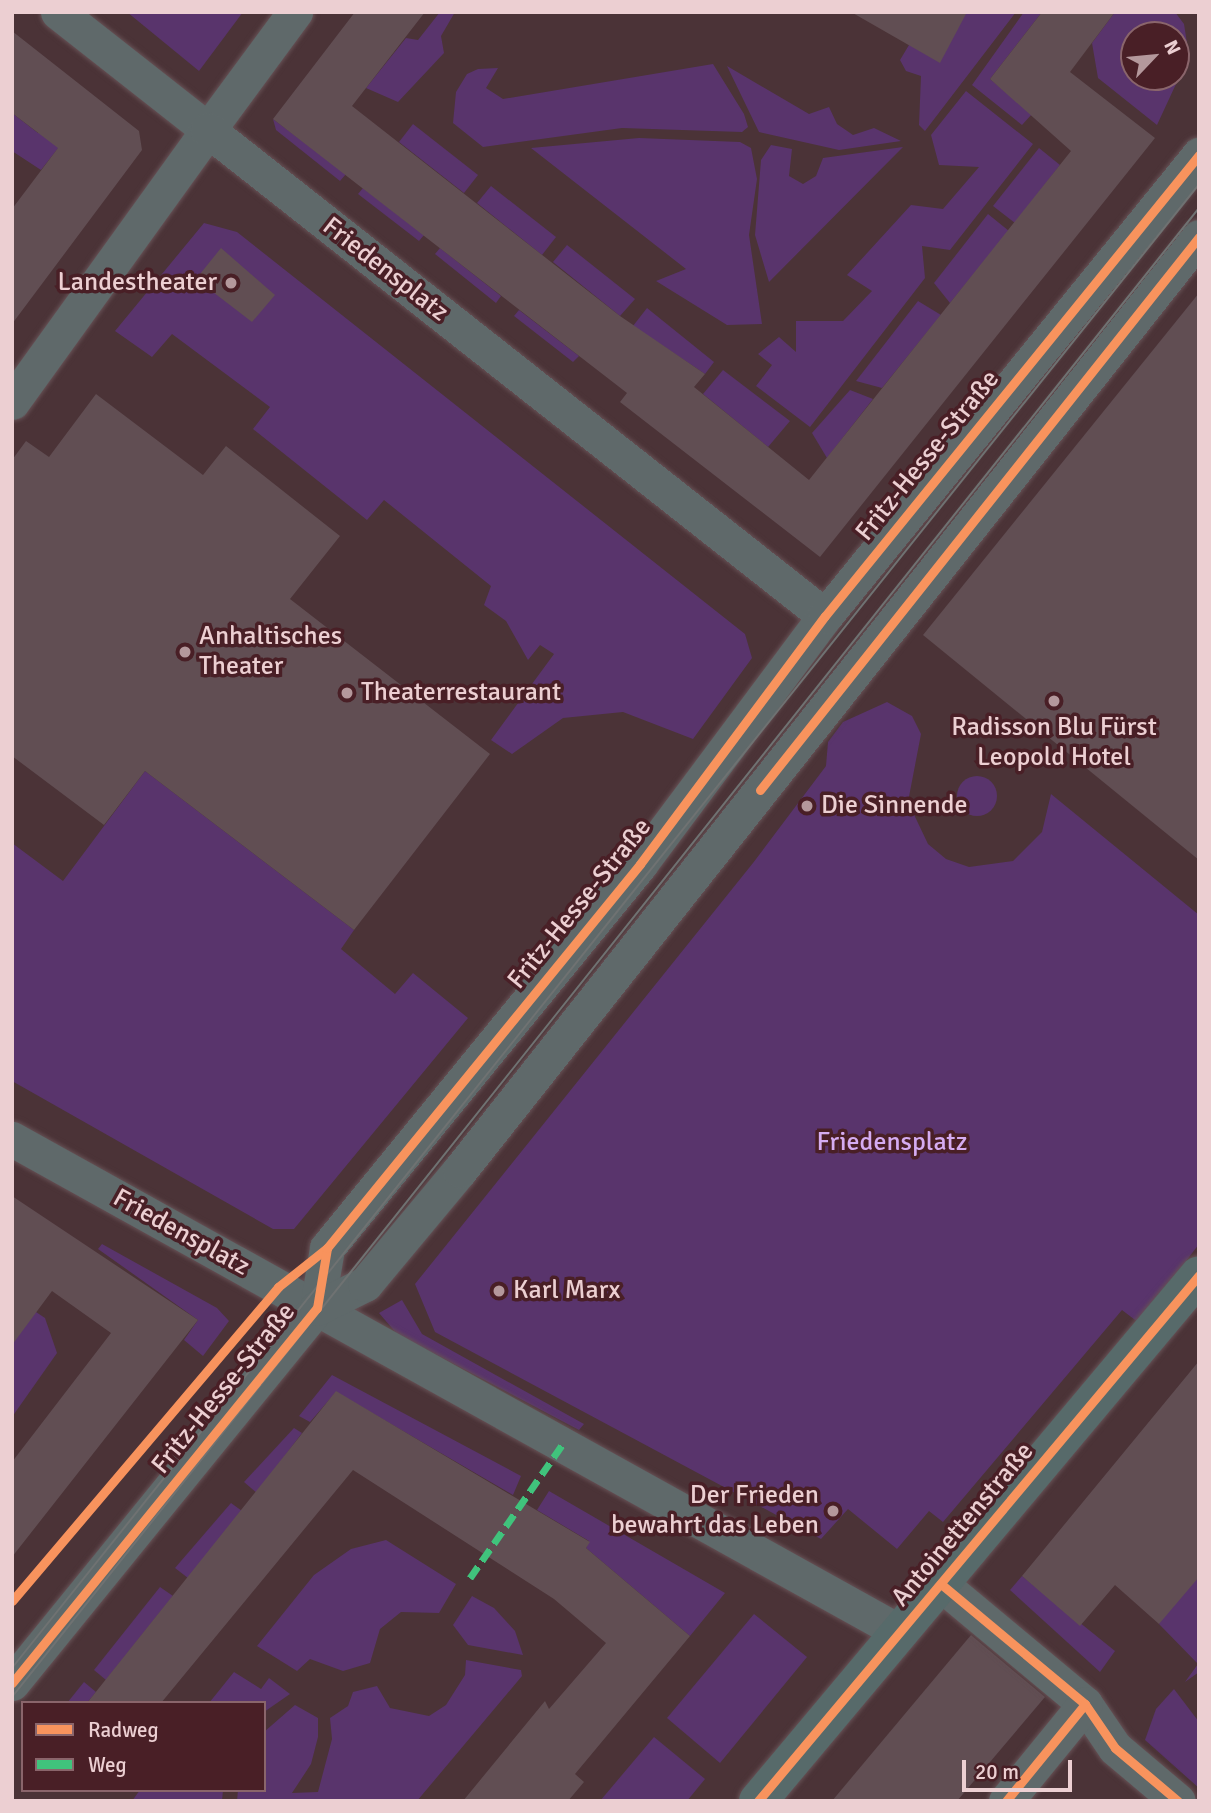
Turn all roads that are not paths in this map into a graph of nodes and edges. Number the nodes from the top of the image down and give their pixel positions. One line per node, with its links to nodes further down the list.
1 (58, 12): 3 (street, Friedensplatz)
2 (295, 12): 3 (street)
3 (208, 130): 6 (street); 7 (street, Friedensplatz)
4 (1199, 155): 7 (street, Fritz-Hesse-Straße)
5 (1199, 237): 10 (street, Fritz-Hesse-Straße)
6 (12, 402)
7 (825, 616): 10 (street, Fritz-Hesse-Straße)
8 (12, 1139): 10 (street, Friedensplatz)
9 (1199, 1275): 11 (main road, Antoinettenstraße)
10 (317, 1308): 12 (street, Friedensplatz); 13 (street, Fritz-Hesse-Straße)
11 (941, 1584): 12 (main road, Antoinettenstraße); 14 (street)
12 (900, 1632): 15 (main road, Antoinettenstraße)
13 (12, 1683)
14 (1085, 1704): 16 (street); 17 (street)
15 (758, 1801)
16 (1006, 1801)
17 (1178, 1801)

